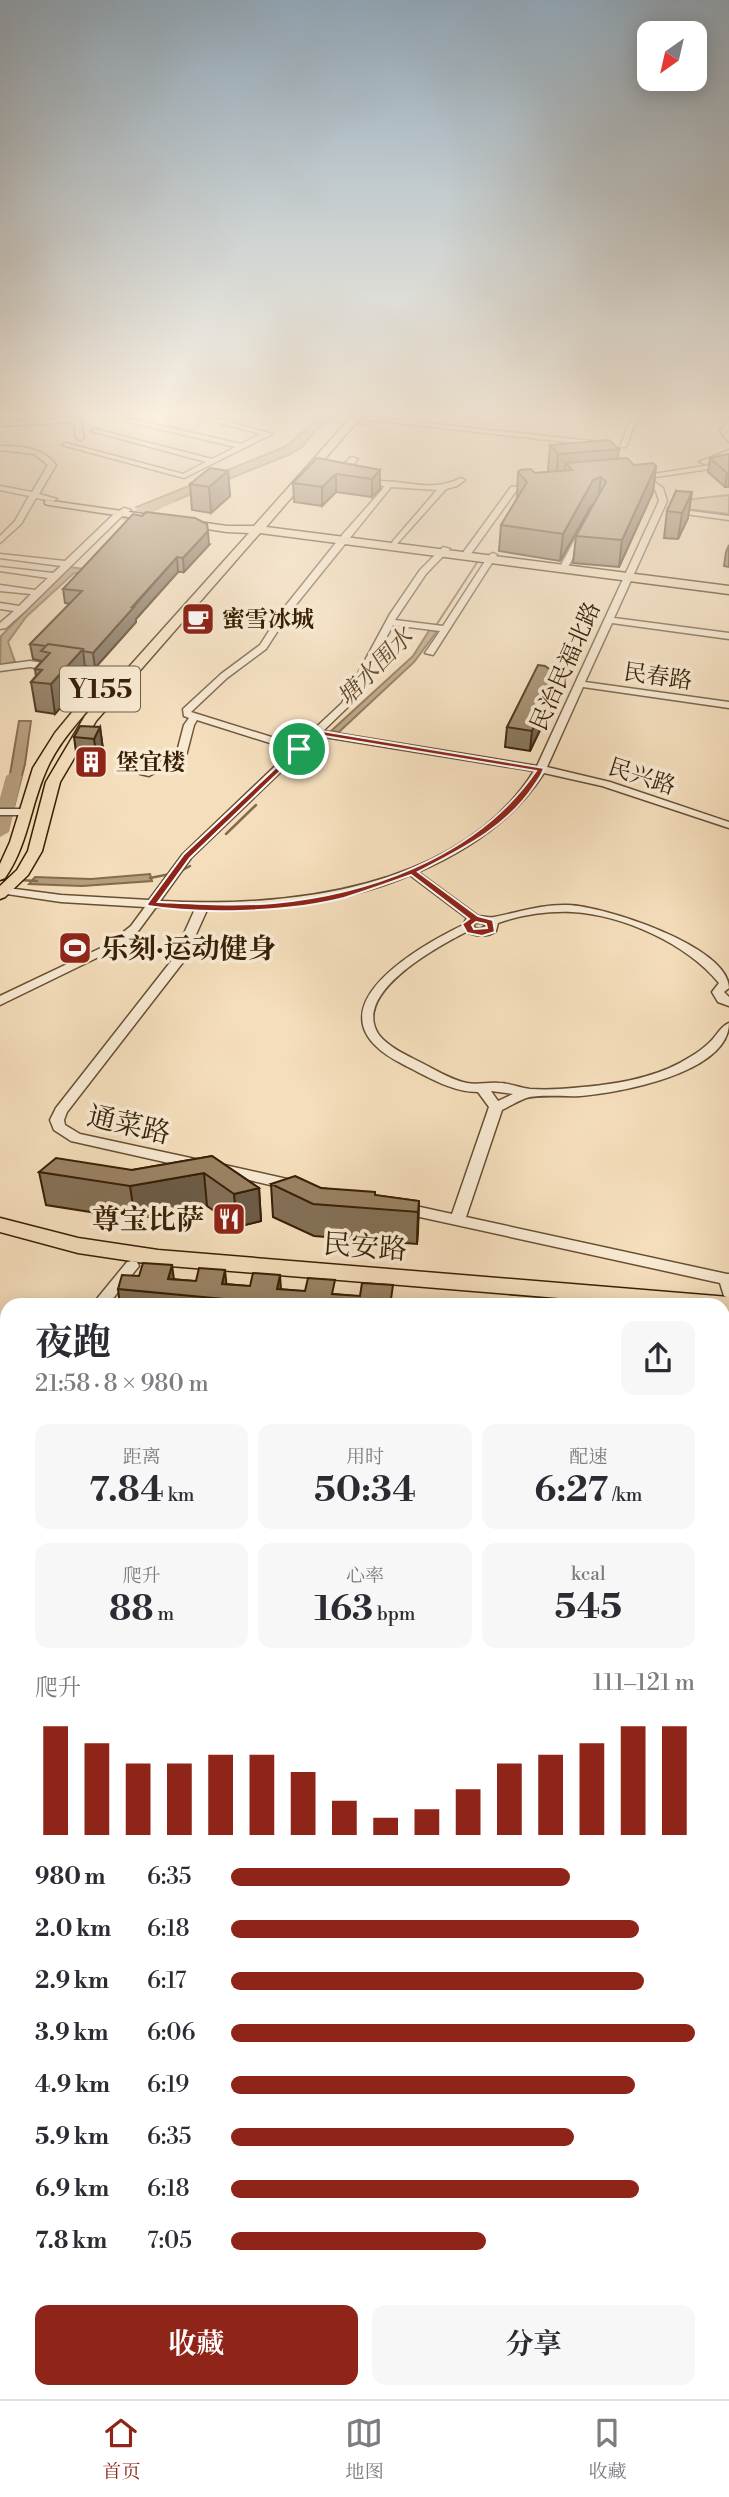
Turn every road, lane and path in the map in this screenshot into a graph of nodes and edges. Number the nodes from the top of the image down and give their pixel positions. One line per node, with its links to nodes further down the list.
1 (108, 529): 17 (street)
2 (251, 529): 35 (main road, Y155)
3 (251, 529): 47 (main road, Y155)
4 (261, 529): 10 (main road)
5 (353, 529): 10 (street)
6 (408, 529): 11 (street)
7 (484, 529): 13 (street)
8 (585, 529): 18 (street)
9 (651, 529): 21 (street, 民治民福北路)
10 (345, 538): 11 (main road); 12 (main road); 38 (street)
11 (396, 543): 12 (main road)
12 (444, 551): 13 (main road); 29 (street)
13 (466, 554): 15 (main road)
14 (0, 556): 16 (street)
15 (492, 557): 18 (main road); 21 (main road); 31 (street)
16 (28, 560): 17 (street); 20 (street)
17 (68, 565): 22 (street)
18 (565, 565): 21 (main road)
19 (0, 569): 20 (street)
20 (16, 571): 22 (street); 23 (street)
21 (630, 575): 24 (main road); 28 (street, 民治民福北路)
22 (56, 576): 25 (street)
23 (0, 587): 25 (street)
24 (729, 588)
25 (39, 593): 27 (street)
26 (0, 606): 27 (street)
27 (22, 609): 30 (street)
28 (609, 620): 32 (street); 36 (street, 民治民福北路)
29 (390, 622): 31 (street); 39 (street)
30 (0, 626)
31 (439, 628): 33 (street)
32 (729, 636)
33 (430, 653)
34 (0, 668): 35 (street)
35 (111, 676): 43 (main road, Y155)
36 (581, 684): 37 (street, 民春路); 41 (street, 民治民福北路)
37 (729, 705)
38 (195, 717): 40 (street); 42 (street)
39 (319, 733): 40 (street); 41 (street, 民兴路)
40 (299, 749): 48 (street)
41 (541, 769): 45 (street, 民兴路); 46 (street, 民治民福北路)
42 (145, 774)
43 (18, 812): 44 (street); 47 (main road, Y155)
44 (0, 813)
45 (729, 825)
46 (412, 872): 49 (street, 民治民福北路); 50 (street)
47 (5, 884): 48 (street, 民治民福北路)
48 (151, 904): 49 (street, 民治民福北路); 52 (street)
49 (202, 906): 58 (street, 通菜路)
50 (471, 923): 51 (street); 55 (street)
51 (728, 984): 53 (street)
52 (0, 1001)
53 (729, 1002)
54 (729, 1027): 56 (street)
55 (482, 1088): 56 (street); 57 (street)
56 (526, 1093): 57 (street)
57 (496, 1107): 60 (street)
58 (307, 1188)
59 (389, 1206): 60 (street)
60 (457, 1220): 64 (street)
61 (0, 1225): 67 (main road, 民安路)
62 (0, 1238): 63 (main road, 民安路)
63 (132, 1266): 65 (street); 66 (main road, 民安路)
64 (728, 1283)
65 (105, 1298)
66 (514, 1298)
67 (647, 1298)

